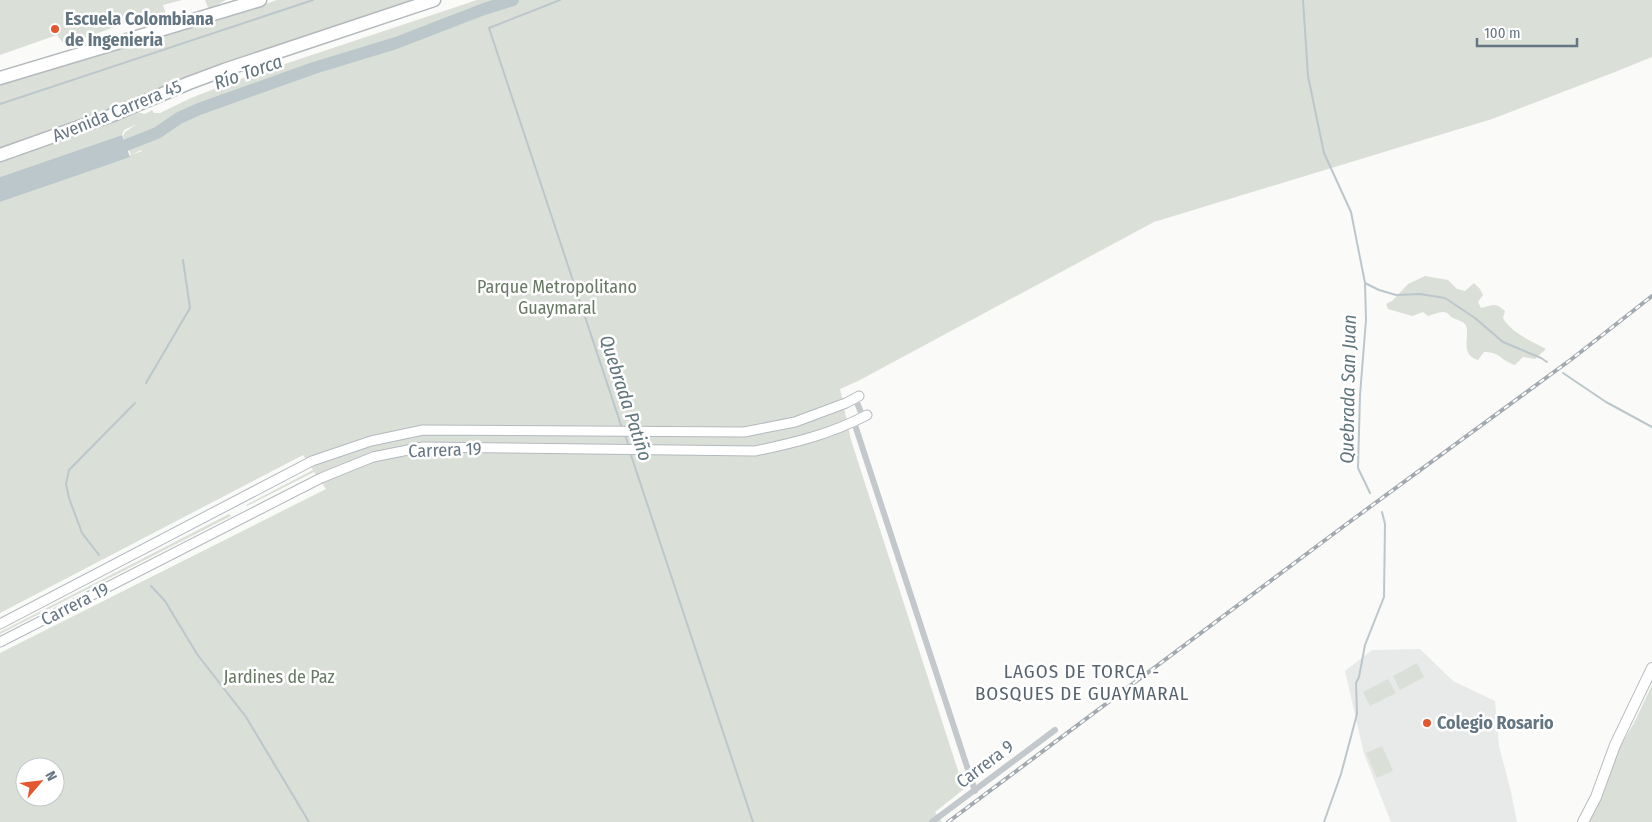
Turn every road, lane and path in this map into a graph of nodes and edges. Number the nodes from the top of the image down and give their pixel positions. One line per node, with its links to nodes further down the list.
1 (260, 0): 3 (highway)
2 (434, 0): 5 (highway, Avenida Carrera 45)
3 (242, 3): 4 (highway)
4 (0, 78)
5 (0, 155)
6 (857, 397): 7 (street); 9 (main road, Carrera 19)
7 (865, 416): 8 (main road, Carrera 19)
8 (854, 422): 10 (main road, Carrera 19); 13 (street)
9 (0, 624)
10 (0, 642)
11 (1652, 668): 15 (main road)
12 (1055, 730): 13 (street, Carrera 9)
13 (975, 791): 14 (street, Carrera 9)
14 (932, 822)
15 (1583, 822)

